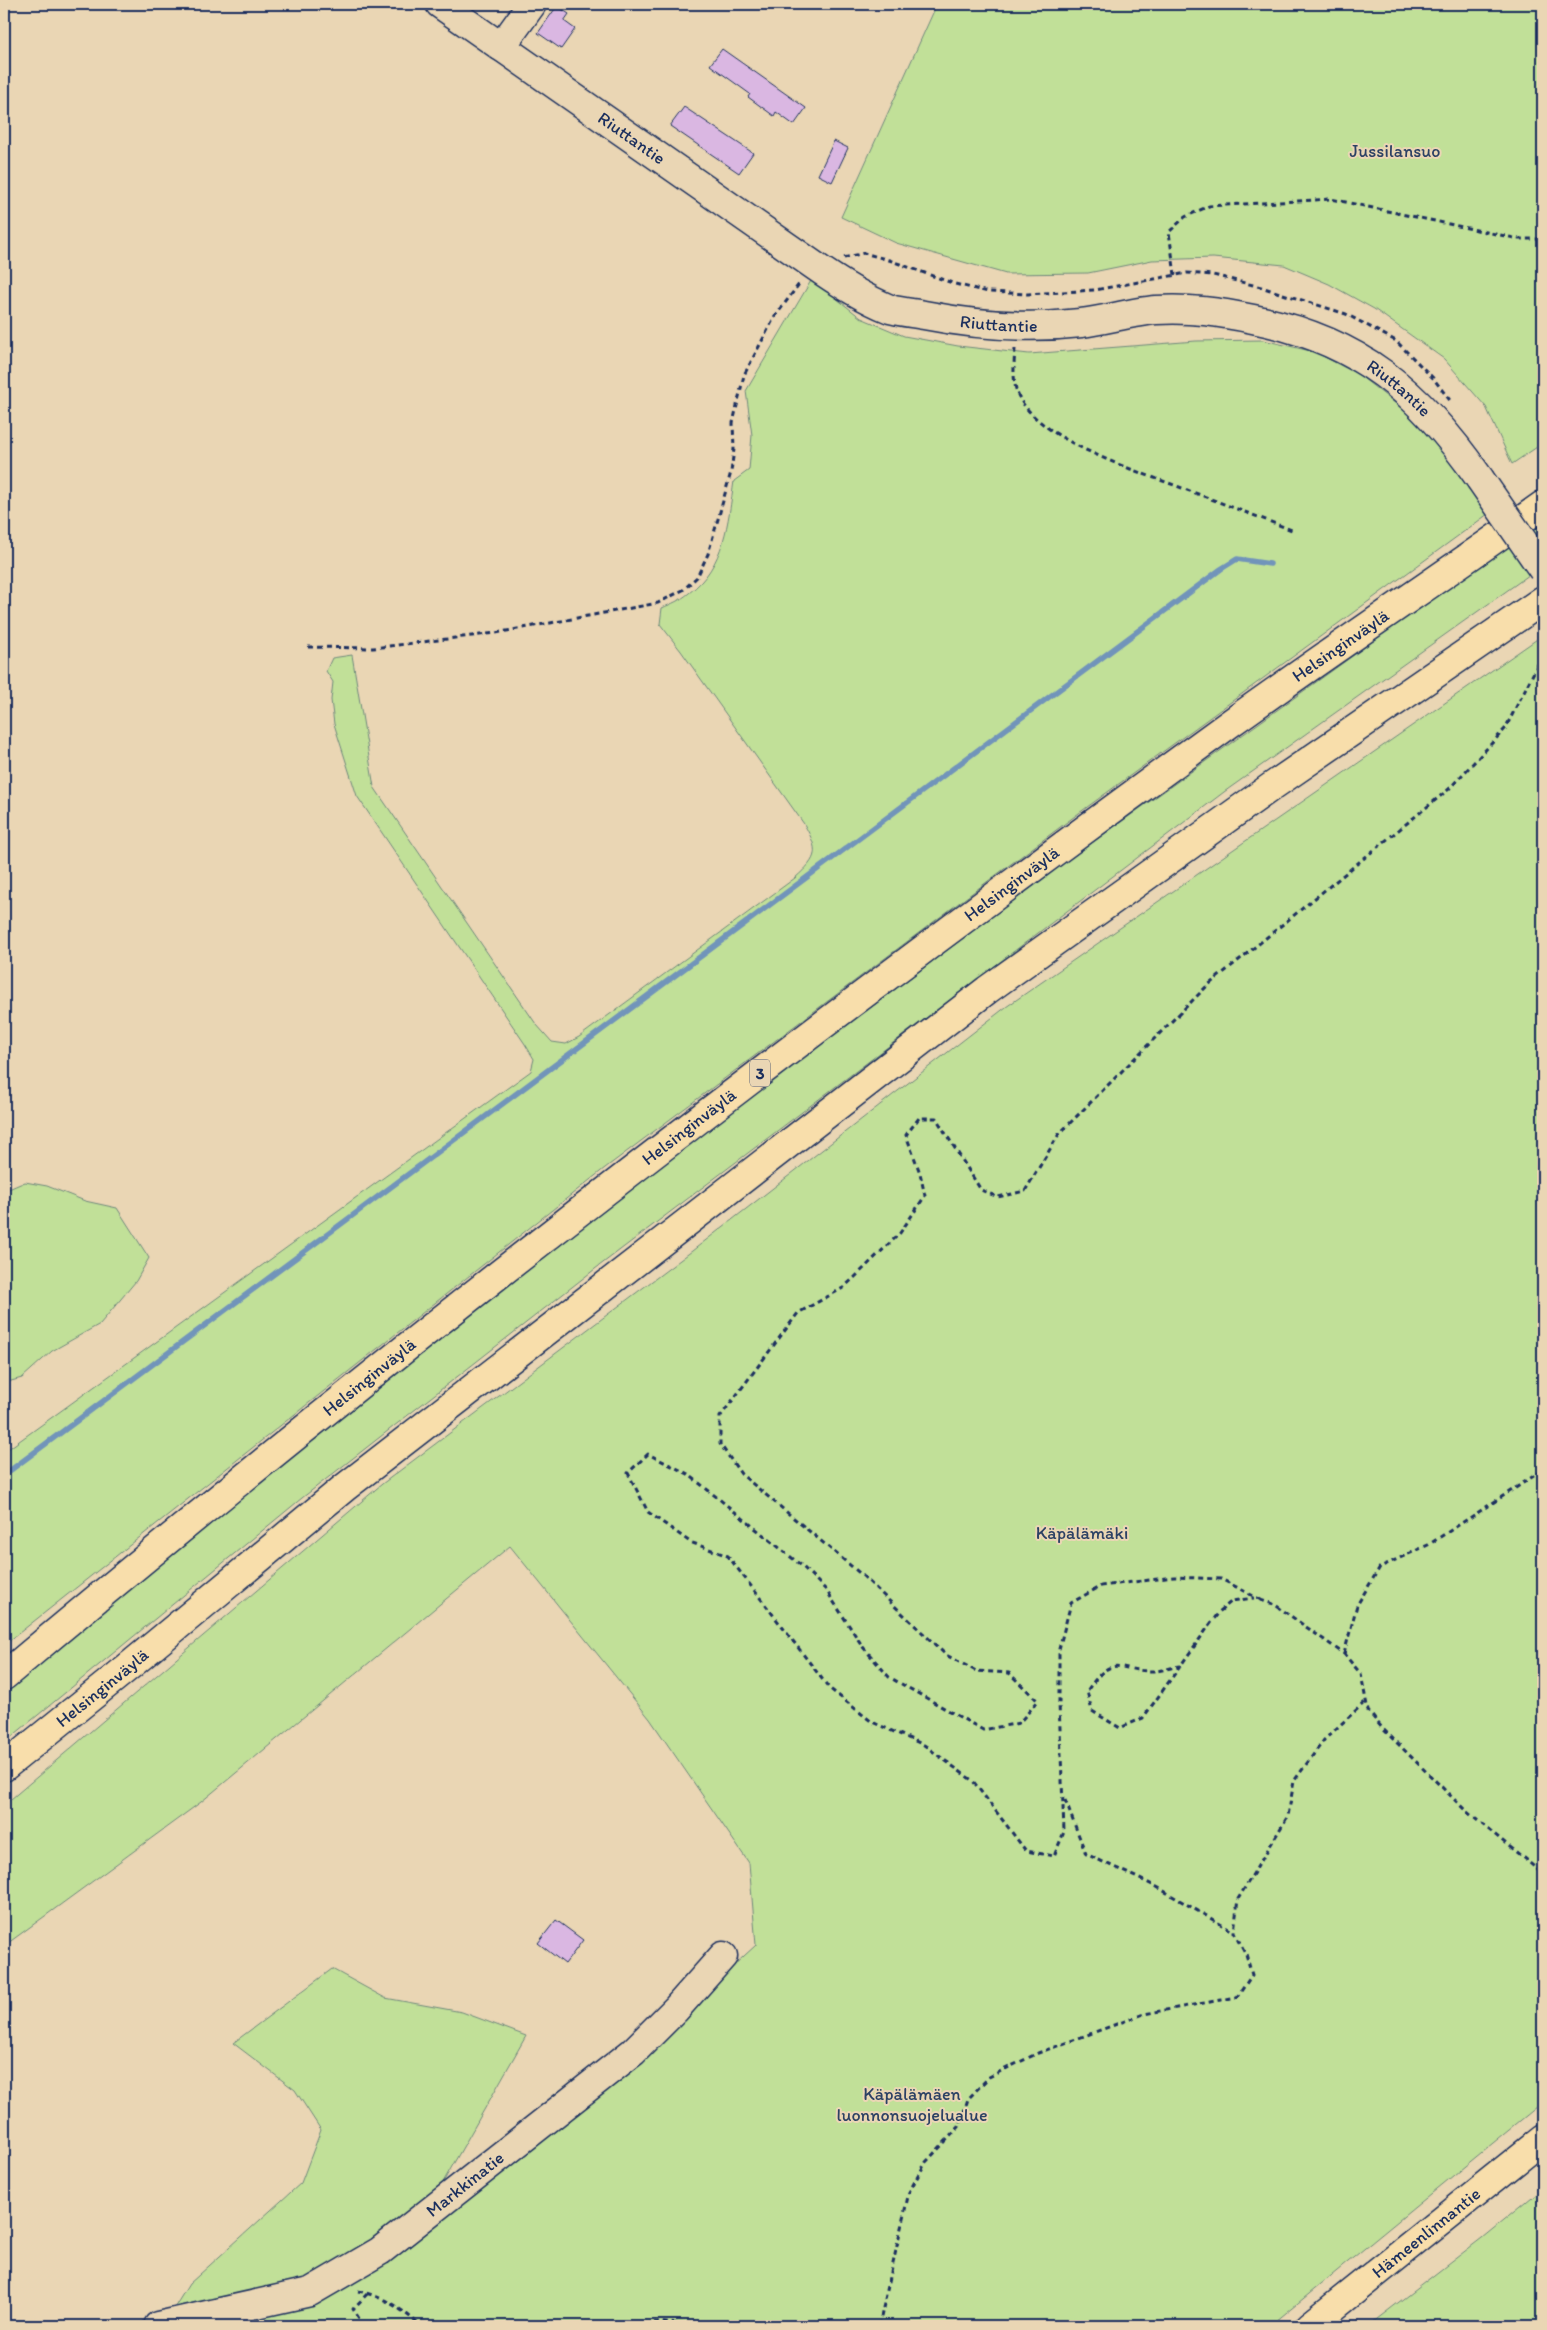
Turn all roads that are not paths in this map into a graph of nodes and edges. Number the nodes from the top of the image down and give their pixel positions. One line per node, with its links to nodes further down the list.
1 (440, 4): 3 (street, Riuttantie)
2 (532, 4): 3 (street)
3 (501, 47): 5 (street, Riuttantie, bridge)
4 (1543, 505): 7 (main road, Helsinginväylä / 3)
5 (1543, 570)
6 (1543, 600): 8 (main road, Helsinginväylä)
7 (4, 1676)
8 (4, 1766)
9 (723, 1956): 11 (street, Markkinatie)
10 (1543, 2139): 12 (main road, Hämeenlinnantie)
11 (158, 2326)
12 (1310, 2326)

